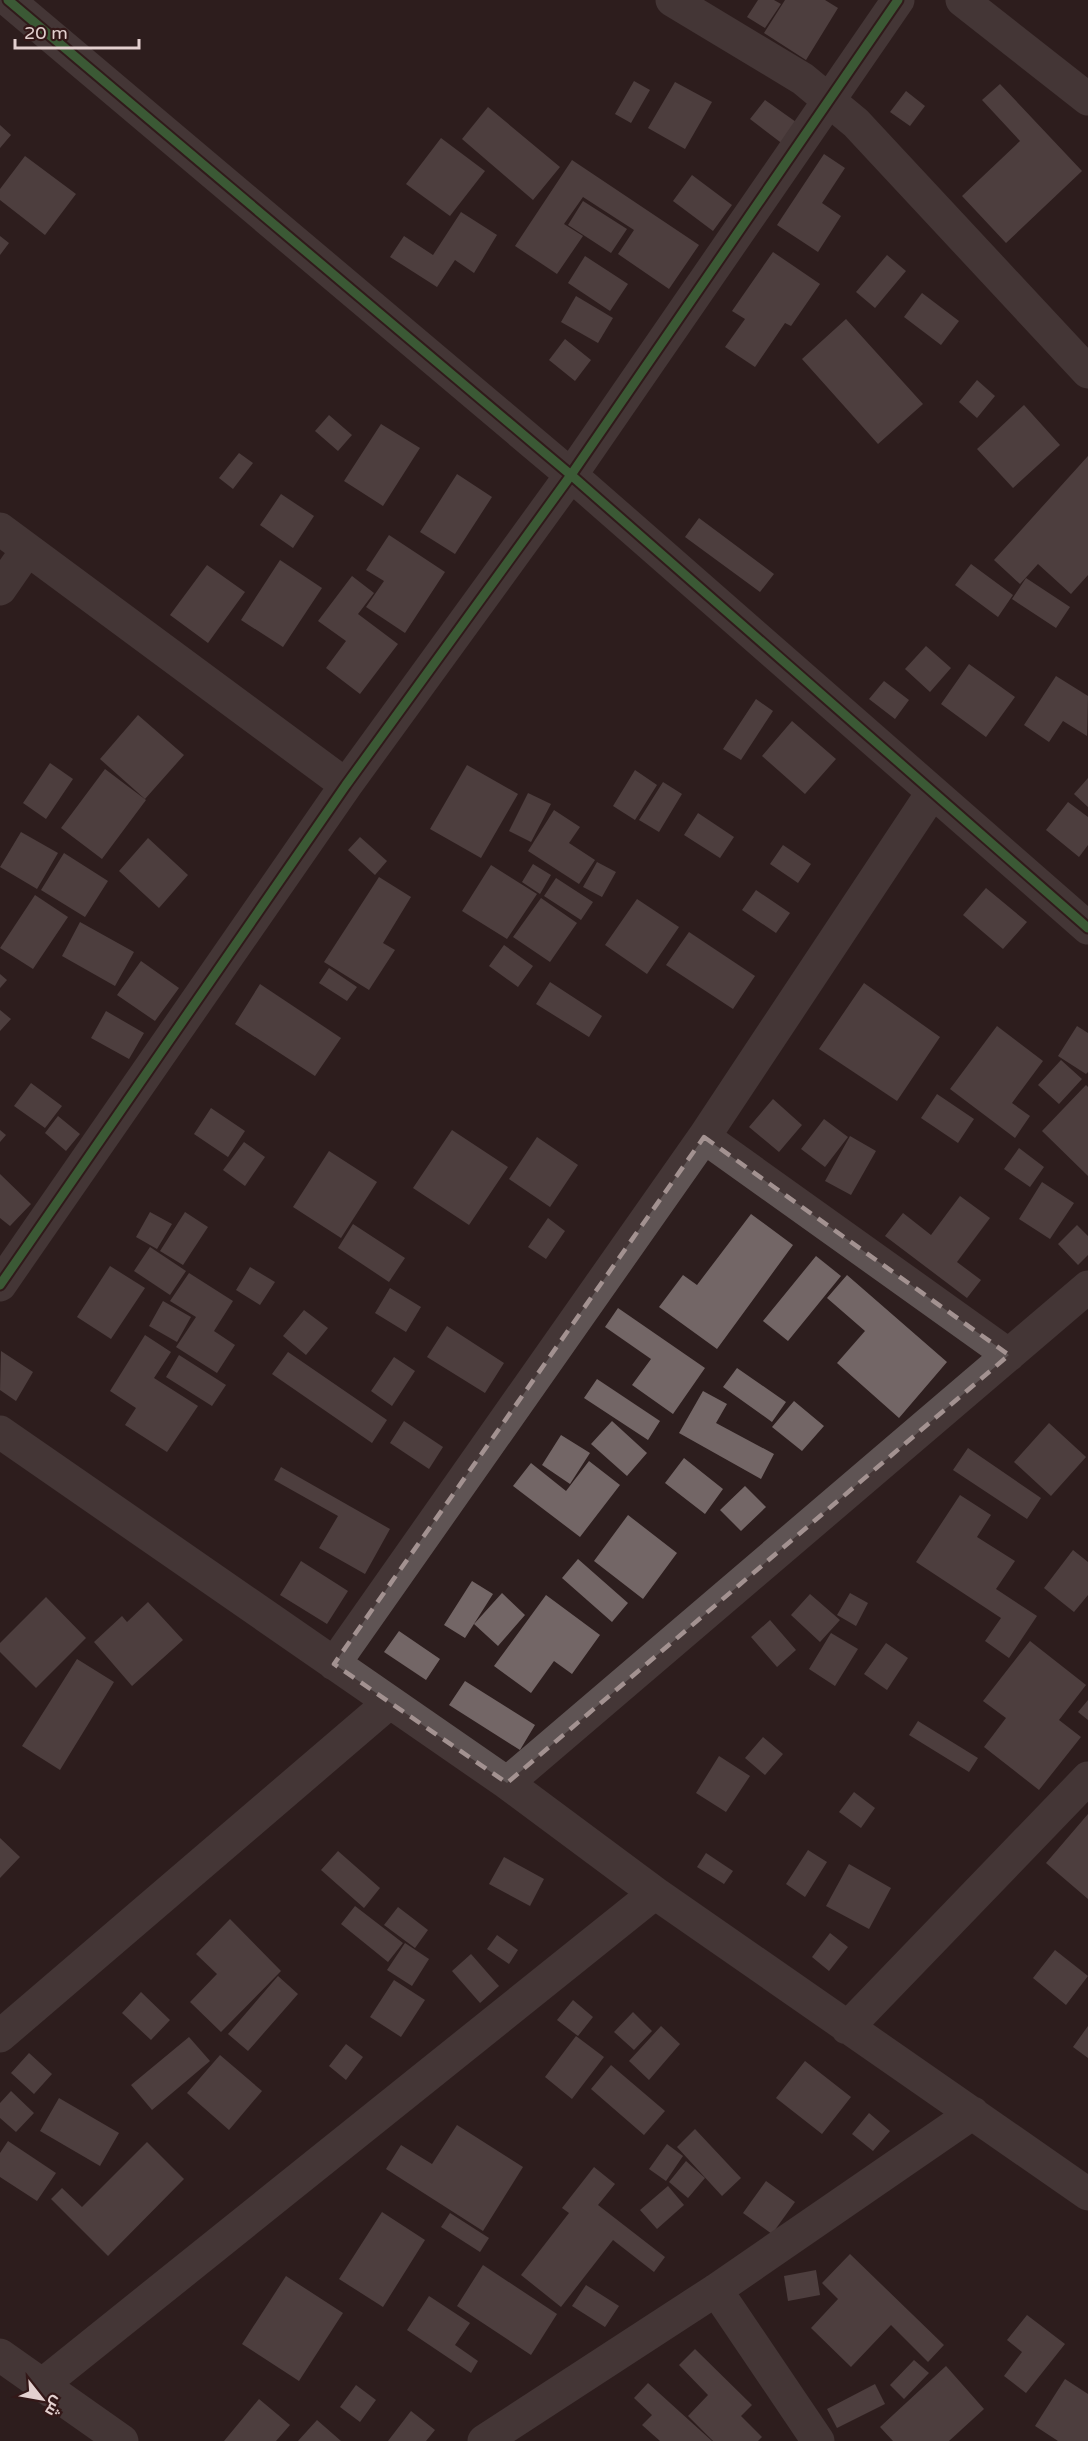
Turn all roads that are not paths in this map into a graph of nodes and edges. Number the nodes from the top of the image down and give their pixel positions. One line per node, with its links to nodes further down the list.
1 (8, 0): 8 (street)
2 (672, 0): 6 (street)
3 (898, 0): 6 (street)
4 (962, 0): 5 (street)
5 (1088, 99)
6 (829, 100): 7 (street); 8 (street)
7 (1088, 372)
8 (571, 475): 12 (street); 13 (street)
9 (0, 529): 10 (street)
10 (27, 550): 11 (street); 12 (street)
11 (0, 588)
12 (346, 785): 16 (street)
13 (932, 793): 14 (street); 15 (street)
14 (1088, 928)
15 (704, 1137): 18 (street); 20 (street)
16 (0, 1285)
17 (1088, 1287): 18 (street)
18 (1009, 1355): 23 (street)
19 (0, 1432): 20 (street)
20 (334, 1664): 21 (street)
21 (390, 1702): 23 (street); 26 (street)
22 (1088, 1778): 25 (street)
23 (507, 1783): 24 (street)
24 (655, 1893): 25 (street); 31 (street)
25 (847, 2028): 27 (street)
26 (0, 2036)
27 (973, 2113): 28 (street); 29 (street)
28 (1088, 2194)
29 (716, 2290): 33 (street); 34 (street)
30 (0, 2355): 31 (street)
31 (43, 2384): 32 (street)
32 (122, 2441)
33 (484, 2441)
34 (818, 2441)

